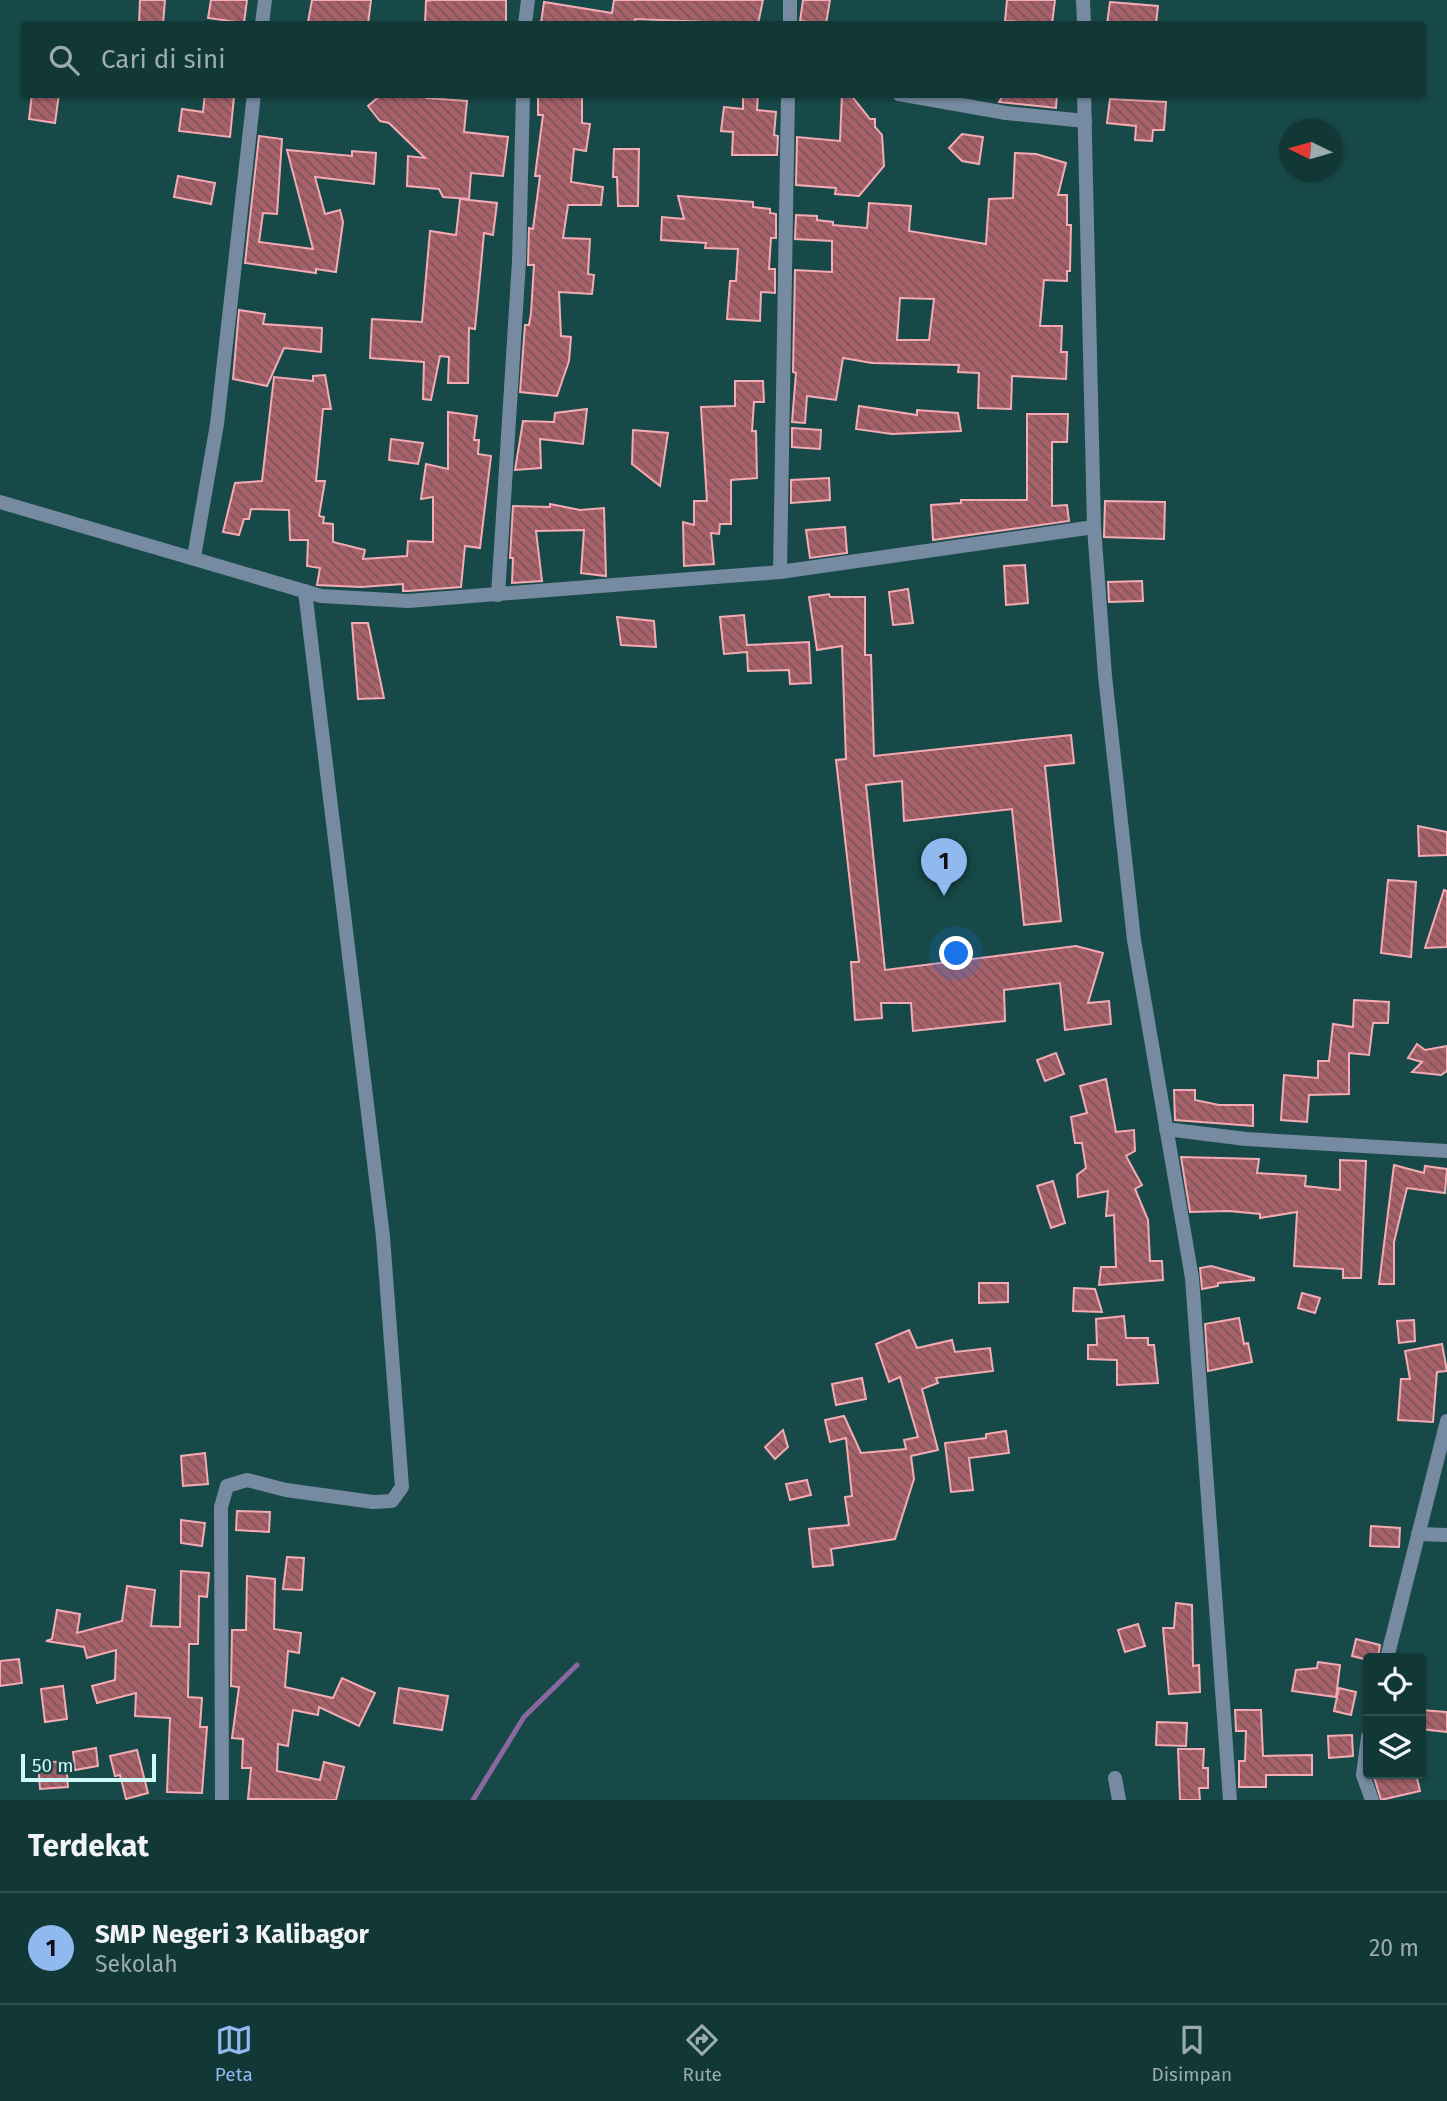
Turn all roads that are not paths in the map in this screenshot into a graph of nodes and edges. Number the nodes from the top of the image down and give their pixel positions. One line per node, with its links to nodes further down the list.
1 (265, 0): 5 (street)
2 (528, 0): 6 (street)
3 (790, 0): 7 (street)
4 (1083, 0): 8 (street)
5 (262, 21)
6 (525, 21)
7 (790, 21)
8 (1084, 21)
9 (254, 98): 17 (street)
10 (523, 98): 20 (street)
11 (788, 98): 18 (street)
12 (922, 98): 14 (street)
13 (1084, 98): 14 (street)
14 (1085, 121): 16 (street)
15 (0, 502): 17 (street)
16 (1094, 527): 18 (street); 21 (street)
17 (194, 557): 19 (street)
18 (780, 572): 20 (street)
19 (305, 591): 20 (street); 29 (street)
20 (498, 595)
21 (1166, 1129): 22 (street); 31 (street)
22 (1447, 1151)
23 (1447, 1421): 24 (street)
24 (1418, 1534): 25 (street); 26 (street)
25 (1447, 1535)
26 (1388, 1653)
27 (1115, 1778): 30 (street)
28 (1364, 1779): 32 (street)
29 (222, 1800)
30 (1119, 1800)
31 (1230, 1800)
32 (1372, 1800)

